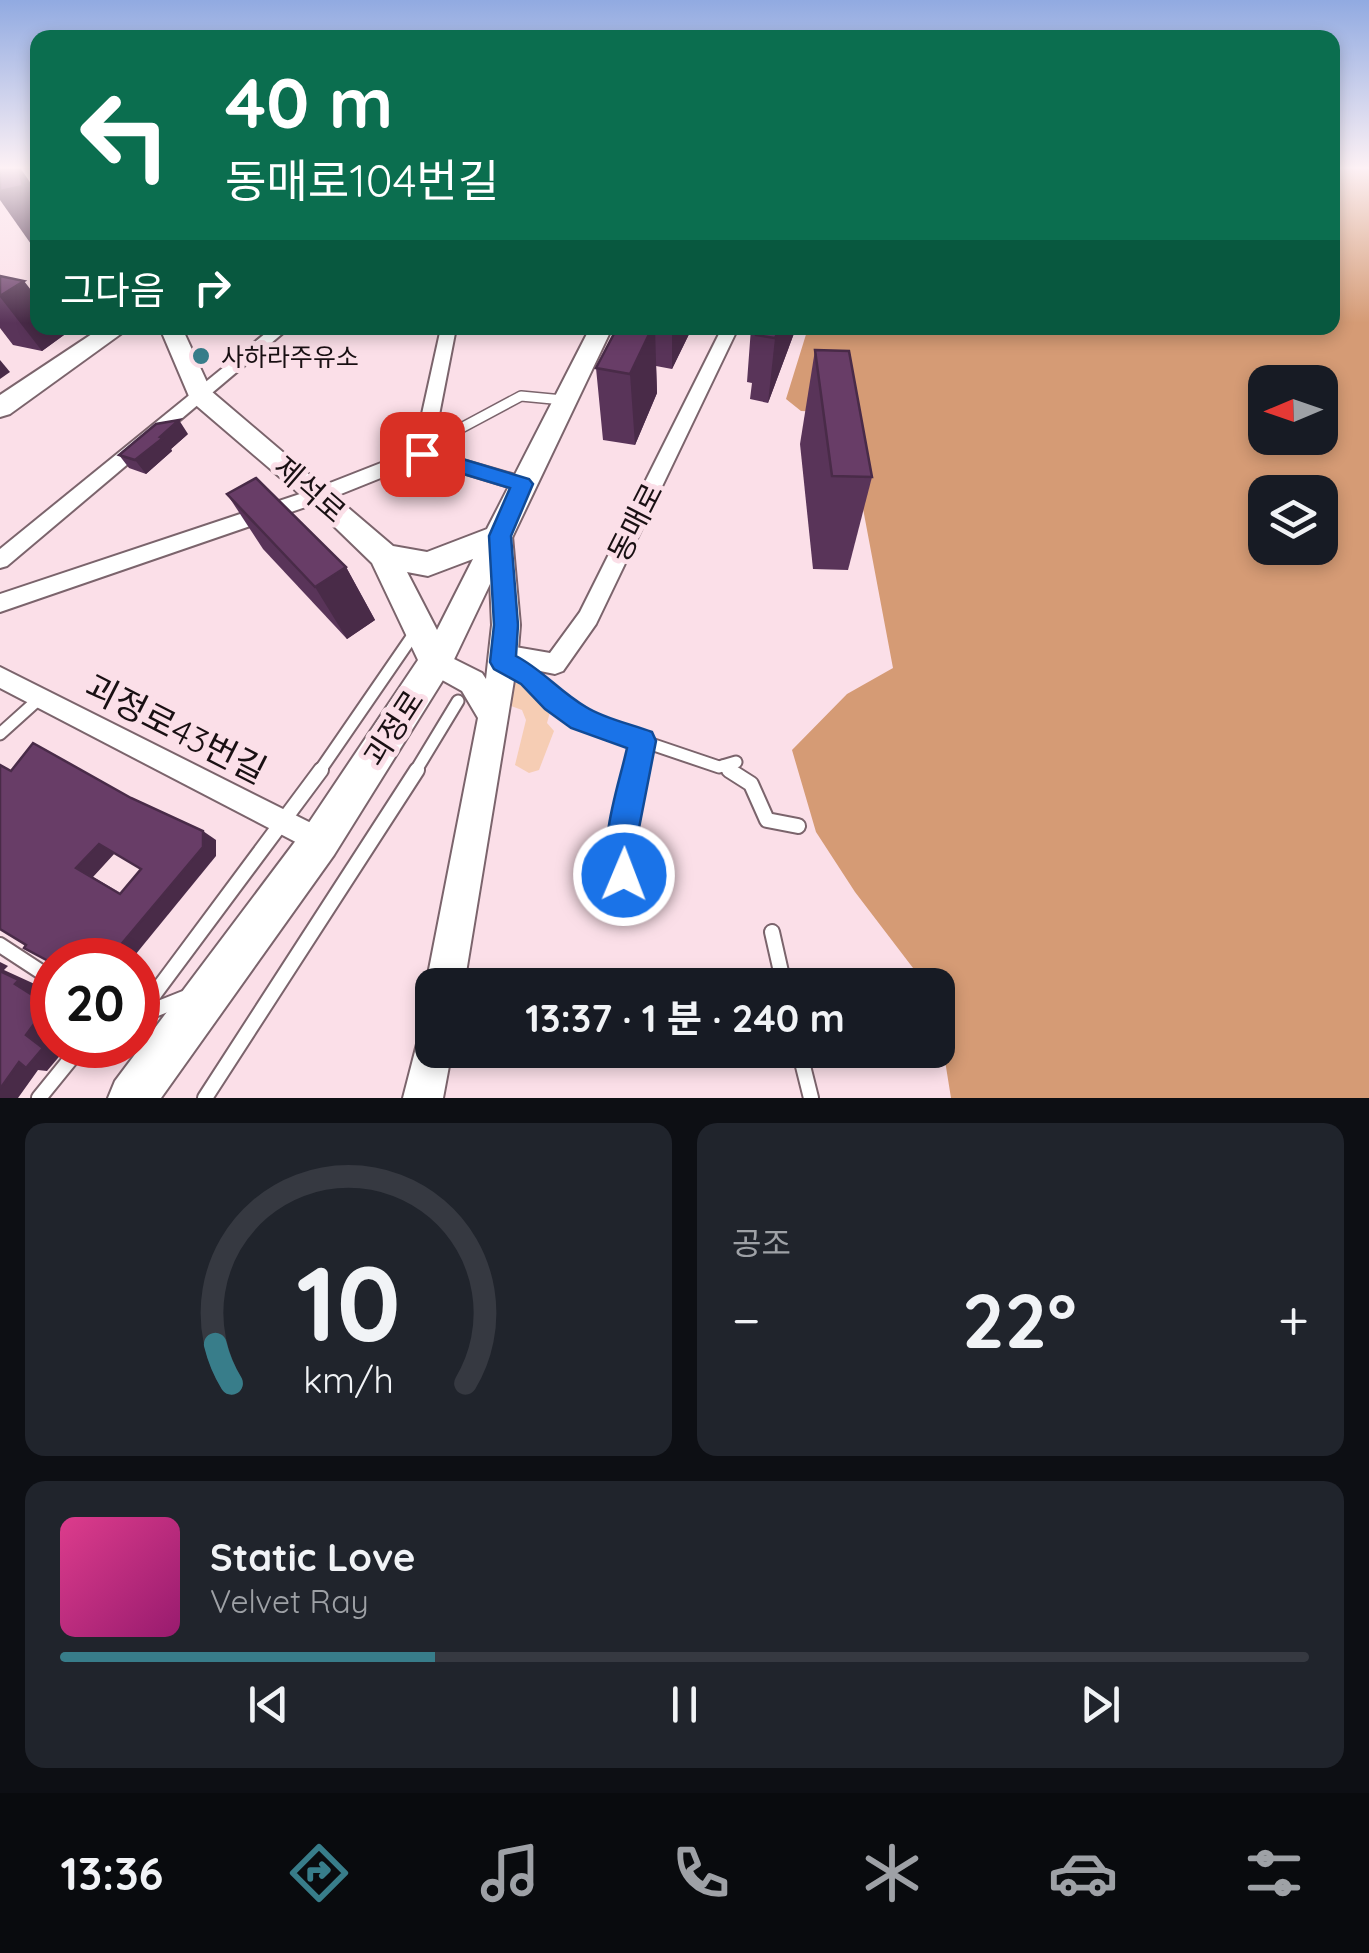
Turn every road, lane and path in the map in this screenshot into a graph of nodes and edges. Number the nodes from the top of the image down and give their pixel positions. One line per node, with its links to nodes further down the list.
1 (107, 335): 9 (main road)
2 (174, 335): 7 (main road, 제석로)
3 (273, 335): 7 (street)
4 (447, 335): 10 (street)
5 (597, 335): 8 (main road, 괴정로)
6 (727, 335): 18 (street, 동매로)
7 (200, 395): 12 (main road, 제석로); 15 (street)
8 (564, 400): 10 (lane); 11 (main road, 괴정로)
9 (0, 408)
10 (424, 444): 11 (street); 12 (street)
11 (522, 484): 13 (main road, 괴정로)
12 (319, 495): 14 (main road, 제석로); 16 (street)
13 (500, 536): 14 (main road); 18 (street); 19 (main road, 괴정로)
14 (384, 556): 17 (main road, 제석로)
15 (0, 560)
16 (0, 603)
17 (420, 626): 19 (main road, 제석로); 26 (lane)
18 (503, 658): 23 (street); 25 (lane)
19 (436, 662): 23 (street); 28 (main road, 괴정로)
20 (0, 677): 21 (street, 괴정로43번길)
21 (40, 698): 24 (lane); 26 (street, 괴정로43번길)
22 (458, 701): 43 (lane)
23 (492, 714): 33 (street)
24 (0, 734)
25 (642, 741): 27 (lane); 29 (lane)
26 (281, 821): 28 (street, 괴정로43번길); 36 (lane)
27 (798, 826)
28 (320, 841): 35 (main road, 괴정로)
29 (624, 875)
30 (772, 932): 34 (lane)
31 (0, 945): 32 (lane)
32 (30, 965)
33 (448, 968)
34 (780, 968)
35 (217, 984): 37 (lane); 42 (main road, 괴정로)
36 (160, 987)
37 (160, 1008)
38 (63, 1068): 41 (lane)
39 (429, 1068): 44 (street)
40 (804, 1068): 45 (lane)
41 (39, 1098)
42 (132, 1098)
43 (205, 1098)
44 (423, 1098)
45 (811, 1098)

